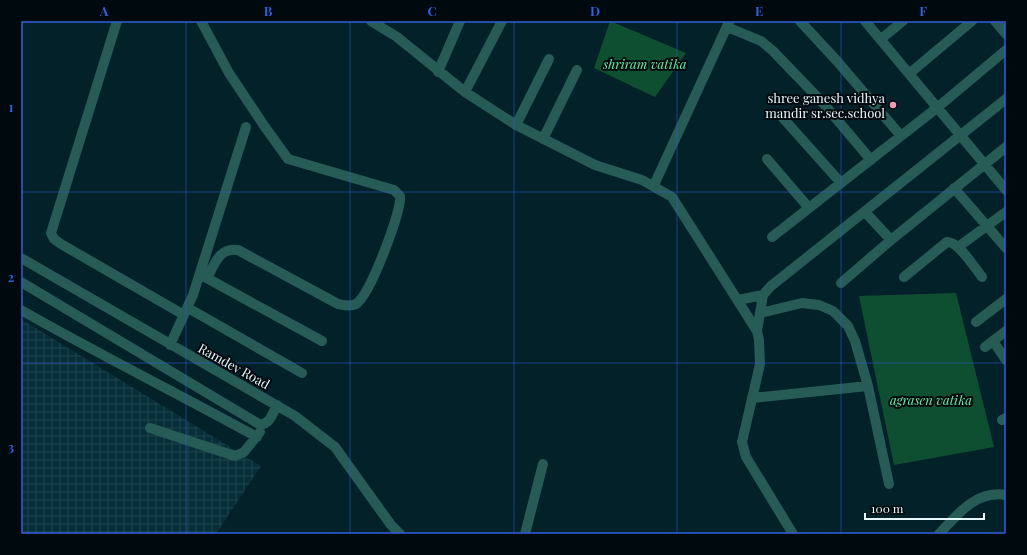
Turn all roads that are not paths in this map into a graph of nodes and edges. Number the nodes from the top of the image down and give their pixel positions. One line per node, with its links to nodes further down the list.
1 (117, 21): 54 (street)
2 (201, 21): 45 (street)
3 (460, 21): 17 (street)
4 (502, 21): 19 (street)
5 (800, 21): 25 (street)
6 (865, 21): 13 (street)
7 (902, 21): 13 (street)
8 (972, 21): 18 (street)
9 (995, 21): 12 (street)
10 (375, 22): 17 (street)
11 (728, 24): 30 (street); 33 (street)
12 (1006, 34)
13 (881, 39): 18 (street)
14 (1006, 50): 21 (street)
15 (548, 59): 23 (street)
16 (577, 70): 27 (street)
17 (438, 72): 19 (street)
18 (910, 73): 21 (street)
19 (465, 92): 23 (street)
20 (1006, 98): 26 (street)
21 (938, 108): 25 (street); 26 (street)
22 (782, 118): 32 (street)
23 (516, 125): 27 (street)
24 (246, 128): 45 (street)
25 (901, 136): 30 (street)
26 (961, 136): 31 (street); 37 (street)
27 (543, 139): 33 (street)
28 (1006, 147): 31 (street)
29 (767, 159): 36 (street)
30 (871, 160): 32 (street)
31 (984, 164): 34 (street); 35 (street)
32 (841, 183): 36 (street)
33 (654, 185): 51 (street)
34 (954, 188): 39 (street); 41 (street)
35 (1006, 190)
36 (809, 208): 40 (street)
37 (865, 212): 41 (street); 50 (street)
38 (1006, 212): 39 (street)
39 (987, 226): 42 (street); 43 (street)
40 (772, 237)
41 (891, 240): 49 (street)
42 (958, 247): 46 (street); 47 (street)
43 (1006, 248)
44 (21, 258): 60 (street, Ramdev Road)
45 (204, 276): 54 (street); 59 (street)
46 (982, 277)
47 (904, 278)
48 (21, 282): 65 (street)
49 (841, 283)
50 (763, 295): 51 (street); 55 (street)
51 (738, 300): 57 (street)
52 (1004, 304): 56 (street)
53 (21, 310): 67 (street)
54 (186, 311): 60 (street); 62 (street)
55 (760, 313): 57 (street); 63 (street)
56 (976, 322)
57 (757, 331): 64 (street)
58 (1006, 331): 61 (street)
59 (322, 341)
60 (170, 345): 65 (street, Ramdev Road)
61 (1006, 360)
62 (302, 373)
63 (868, 386): 64 (street); 69 (street)
64 (752, 398): 73 (street)
65 (270, 417): 67 (street); 71 (street, Ramdev Road)
66 (150, 428): 67 (street)
67 (256, 437)
68 (543, 464): 72 (street)
69 (889, 484)
70 (1006, 495): 74 (street)
71 (400, 534)
72 (525, 534)
73 (793, 534)
74 (939, 534)

